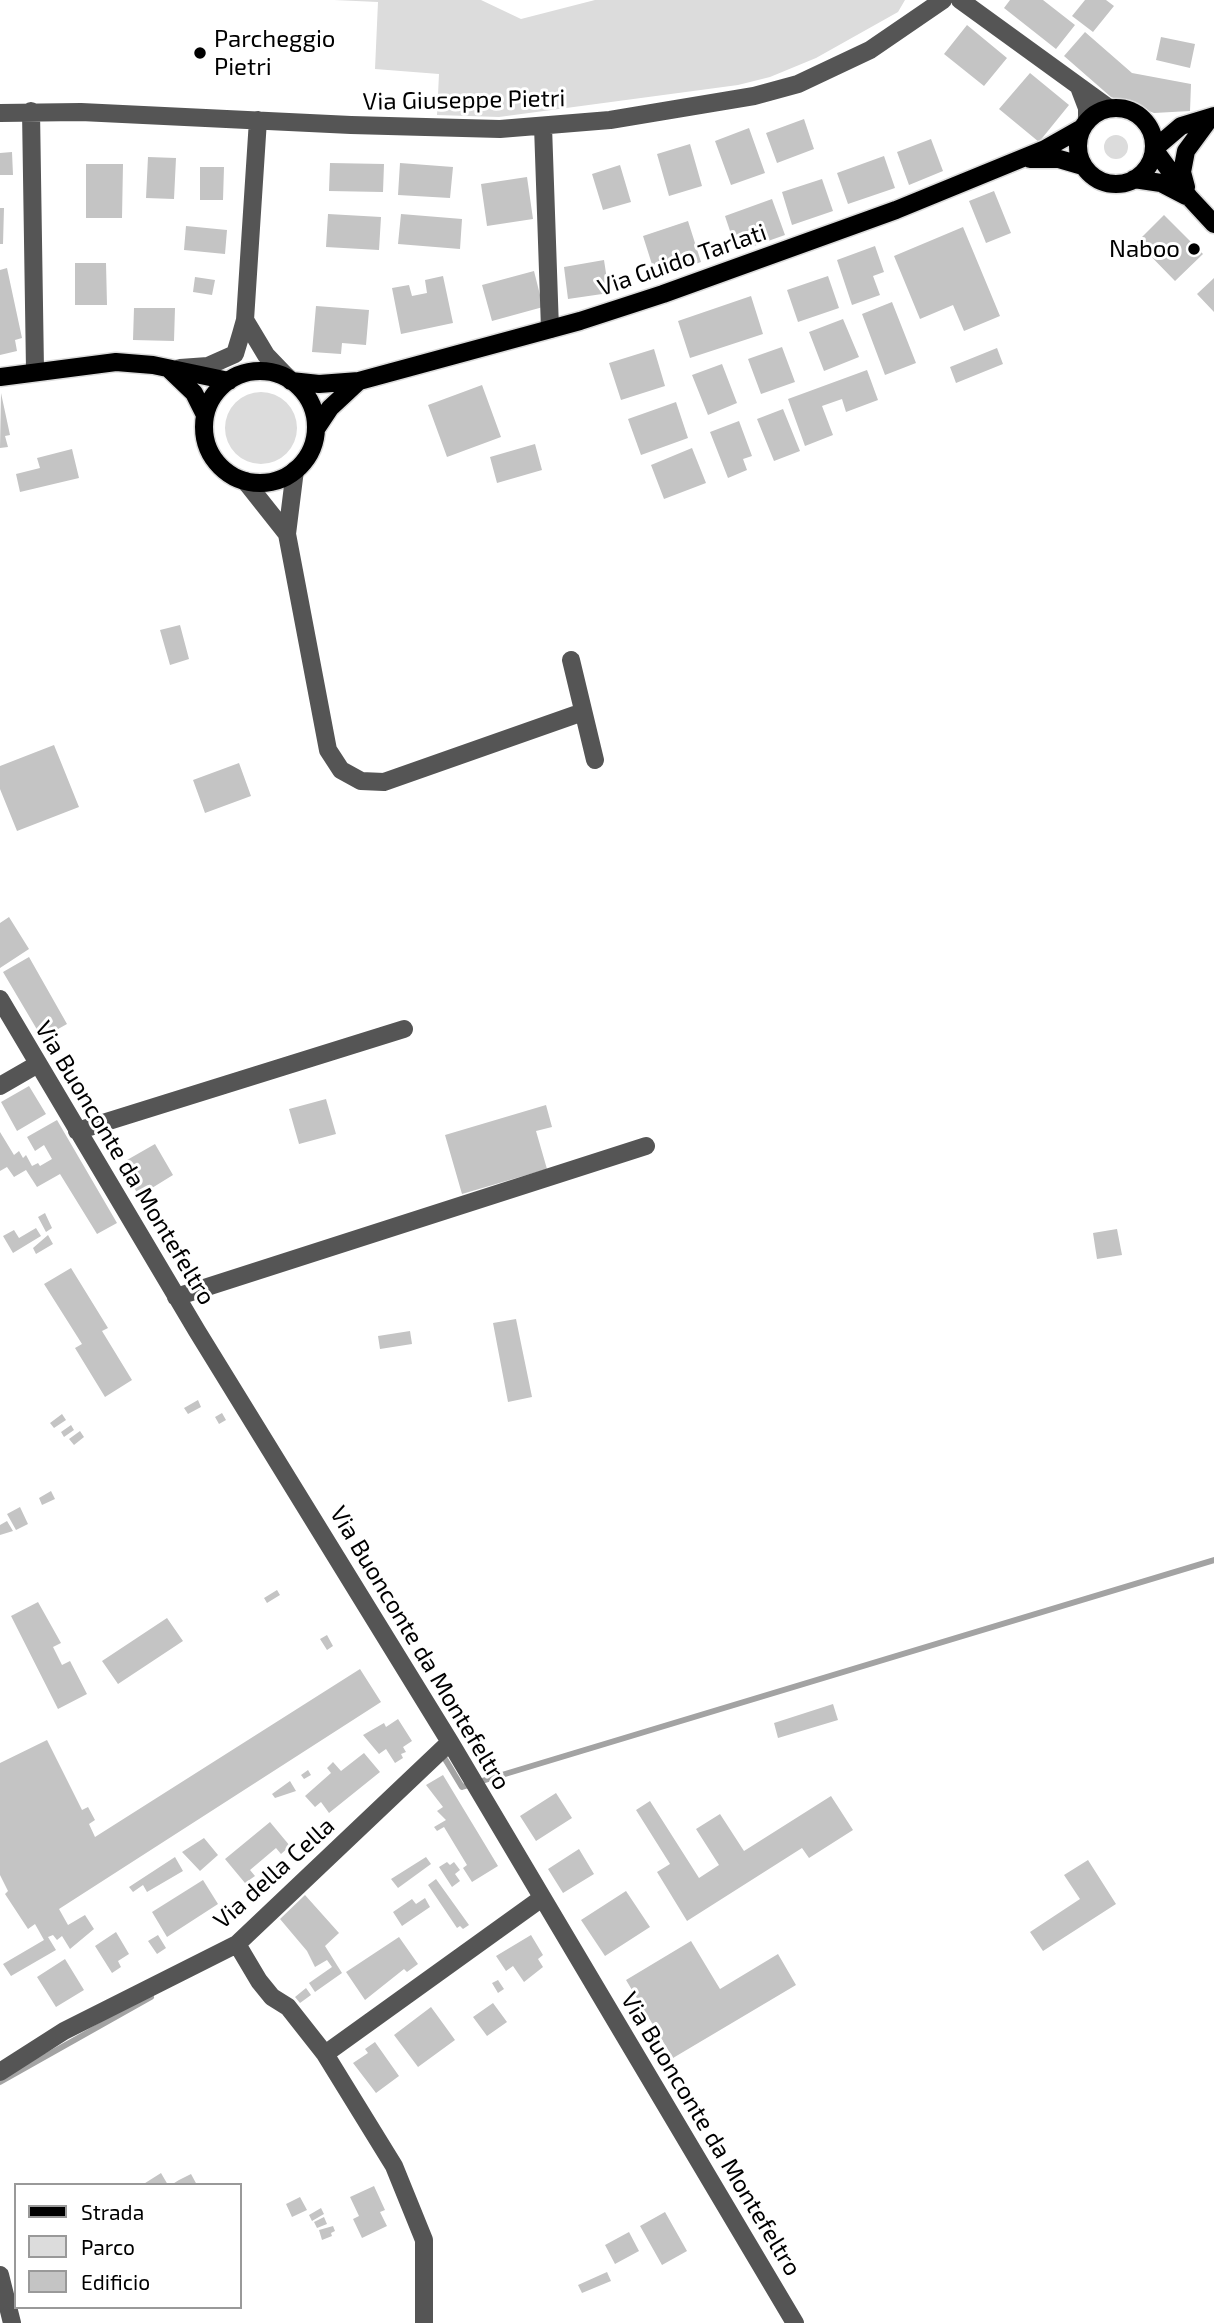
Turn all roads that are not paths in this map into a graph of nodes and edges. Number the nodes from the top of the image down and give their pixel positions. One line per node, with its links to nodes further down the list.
1 (943, 0): 11 (street, Via Giuseppe Pietri)
2 (960, 0): 3 (street)
3 (1077, 84): 4 (street); 10 (street)
4 (1109, 108): 8 (main road); 10 (main road)
5 (32, 111): 6 (street, Via Giuseppe Pietri); 9 (street, Via Giuseppe Pietri); 22 (street)
6 (0, 113)
7 (1212, 117): 8 (main road); 12 (main road); 16 (main road)
8 (1143, 118): 12 (main road)
9 (258, 120): 11 (street, Via Giuseppe Pietri); 18 (street)
10 (1084, 124): 13 (main road, Via Guido Tarlati); 14 (main road)
11 (543, 126): 19 (street)
12 (1154, 149): 15 (main road); 16 (main road)
13 (1013, 162): 14 (main road, Via Guido Tarlati); 19 (main road, Via Guido Tarlati)
14 (1083, 166): 15 (main road)
15 (1135, 179): 16 (main road)
16 (1189, 197): 17 (main road)
17 (1214, 225)
18 (245, 320): 20 (street); 25 (street)
19 (550, 329): 26 (main road, Via Guido Tarlati)
20 (235, 354): 21 (street); 24 (street)
21 (169, 369): 22 (main road); 24 (main road); 27 (main road)
22 (35, 370): 23 (main road)
23 (0, 377)
24 (229, 381): 25 (main road); 27 (main road)
25 (291, 381): 26 (main road, Via Guido Tarlati); 28 (main road)
26 (359, 381): 28 (main road)
27 (205, 415): 30 (main road)
28 (316, 429): 29 (main road)
29 (295, 470): 30 (main road); 31 (street)
30 (245, 481): 31 (street)
31 (287, 534): 33 (street)
32 (571, 660): 33 (street)
33 (583, 712): 34 (street)
34 (595, 760)
35 (0, 999): 37 (street, Via Buonconte da Montefeltro)
36 (404, 1029): 39 (street)
37 (38, 1064): 38 (street); 39 (street, Via Buonconte da Montefeltro)
38 (0, 1086)
39 (77, 1131): 41 (street, Via Buonconte da Montefeltro)
40 (646, 1146): 41 (street)
41 (176, 1297): 42 (street, Via Buonconte da Montefeltro)
42 (450, 1742): 43 (street, Via Buonconte da Montefeltro); 44 (street, Via della Cella)
43 (542, 1898): 45 (street); 50 (street, Via Buonconte da Montefeltro)
44 (237, 1944): 45 (street); 46 (street, Via della Cella)
45 (325, 2054): 49 (street)
46 (0, 2072)
47 (0, 2275): 48 (street)
48 (12, 2323)
49 (424, 2323)
50 (795, 2323)

